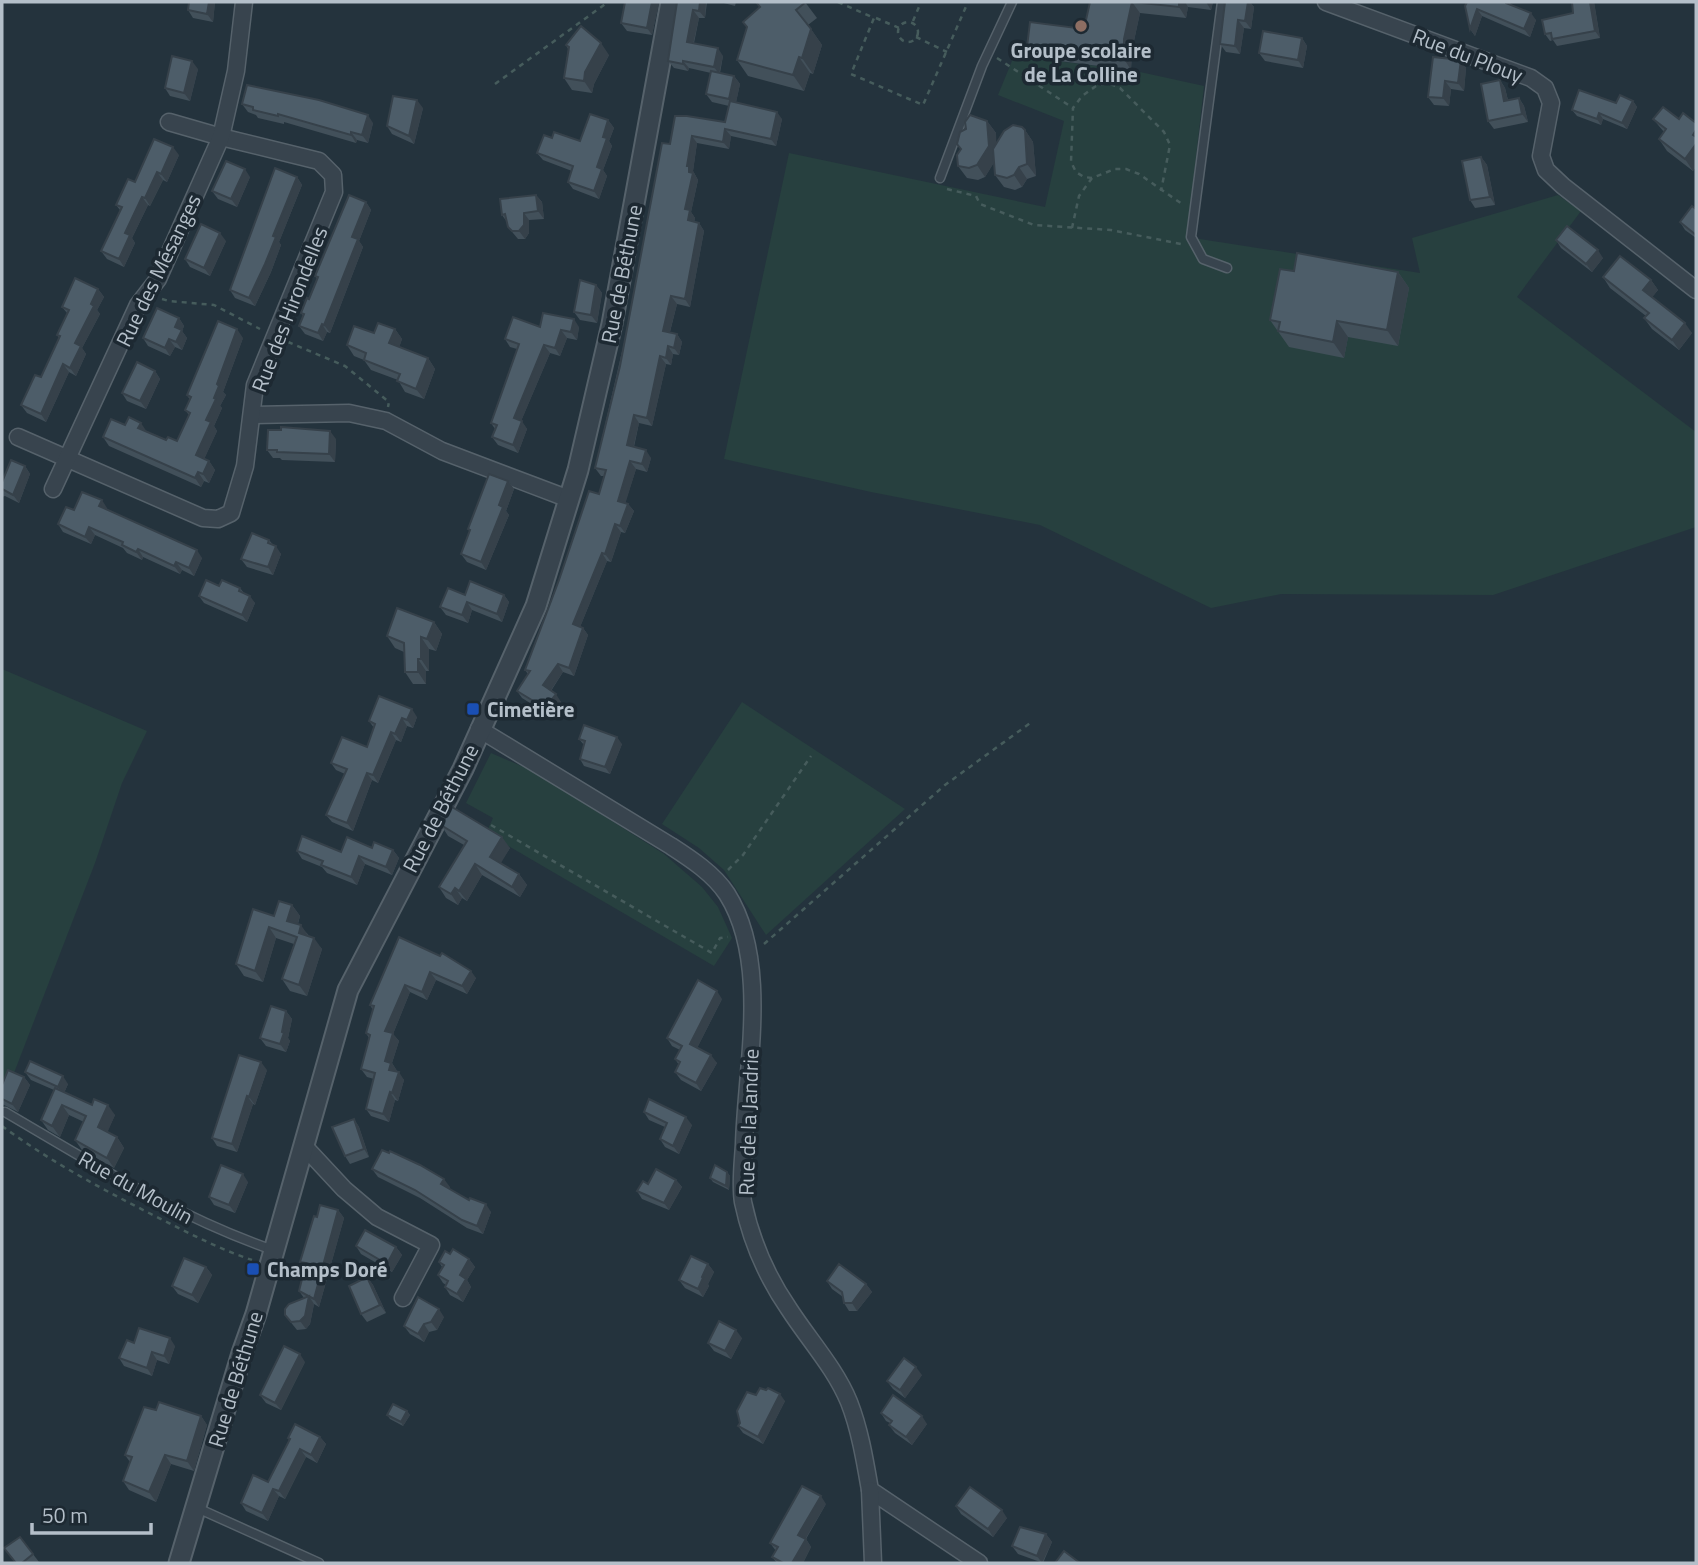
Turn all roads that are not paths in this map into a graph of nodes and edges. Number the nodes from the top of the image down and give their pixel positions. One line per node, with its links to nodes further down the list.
1 (244, 2): 7 (street, Rue des Mésanges)
2 (671, 2): 15 (street, Rue de Béthune)
3 (1012, 2): 8 (lane)
4 (1222, 2): 9 (lane)
5 (1326, 2): 10 (street, Rue du Plouy)
6 (169, 122): 7 (street, Rue des Hirondelles)
7 (221, 137): 11 (street, Rue des Hirondelles); 13 (street, Rue des Mésanges)
8 (940, 178)
9 (1227, 268)
10 (1696, 290)
11 (253, 415): 13 (street, Rue des Hirondelles); 15 (street)
12 (18, 437): 13 (street, Rue des Hirondelles)
13 (68, 459): 14 (street, Rue des Mésanges)
14 (53, 489)
15 (569, 499): 16 (street, Rue de Béthune)
16 (480, 729): 18 (street, Rue de Béthune); 21 (street, Rue de la Jandrie)
17 (5, 1112): 19 (lane, Rue du Moulin)
18 (303, 1145): 19 (street, Rue de Béthune); 20 (street)
19 (270, 1258): 22 (street, Rue de Béthune)
20 (403, 1298)
21 (870, 1490): 25 (street, Rue de la Jandrie); 26 (street)
22 (195, 1507): 23 (street, Rue de Béthune); 24 (lane)
23 (179, 1563)
24 (319, 1563)
25 (873, 1563)
26 (979, 1563)

